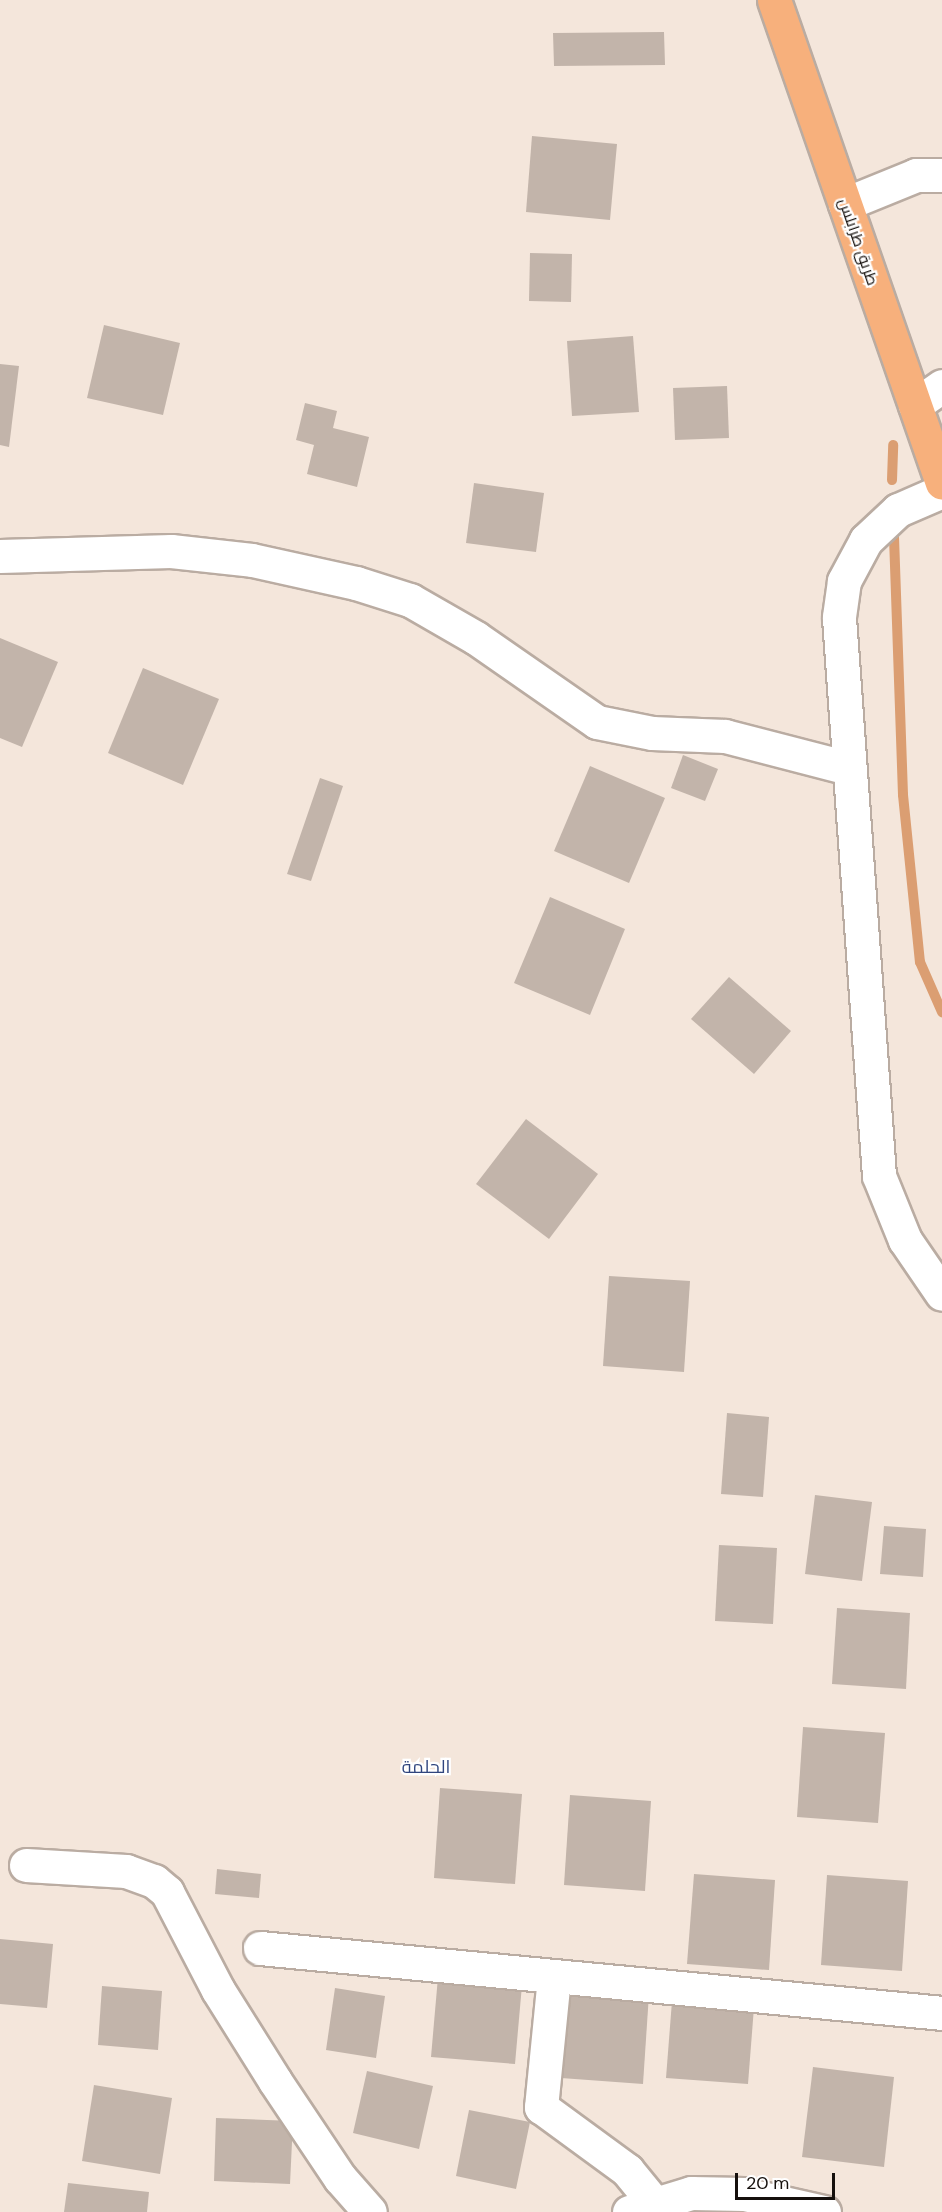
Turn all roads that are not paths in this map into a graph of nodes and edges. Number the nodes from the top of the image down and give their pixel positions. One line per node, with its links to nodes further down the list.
1 (774, 0): 3 (highway, طريق طرابلس)
2 (942, 175): 3 (street)
3 (845, 204): 5 (highway, طريق طرابلس)
4 (942, 386): 5 (street)
5 (915, 405): 6 (highway, طريق طرابلس)
6 (942, 483)
7 (942, 491): 9 (street)
8 (0, 556): 9 (street)
9 (849, 768): 10 (street)
10 (942, 1294)
11 (26, 1865): 16 (street)
12 (260, 1948): 13 (street)
13 (554, 1977): 14 (street); 15 (street)
14 (942, 2013)
15 (642, 2207): 17 (street)
16 (370, 2212)
17 (824, 2212)

